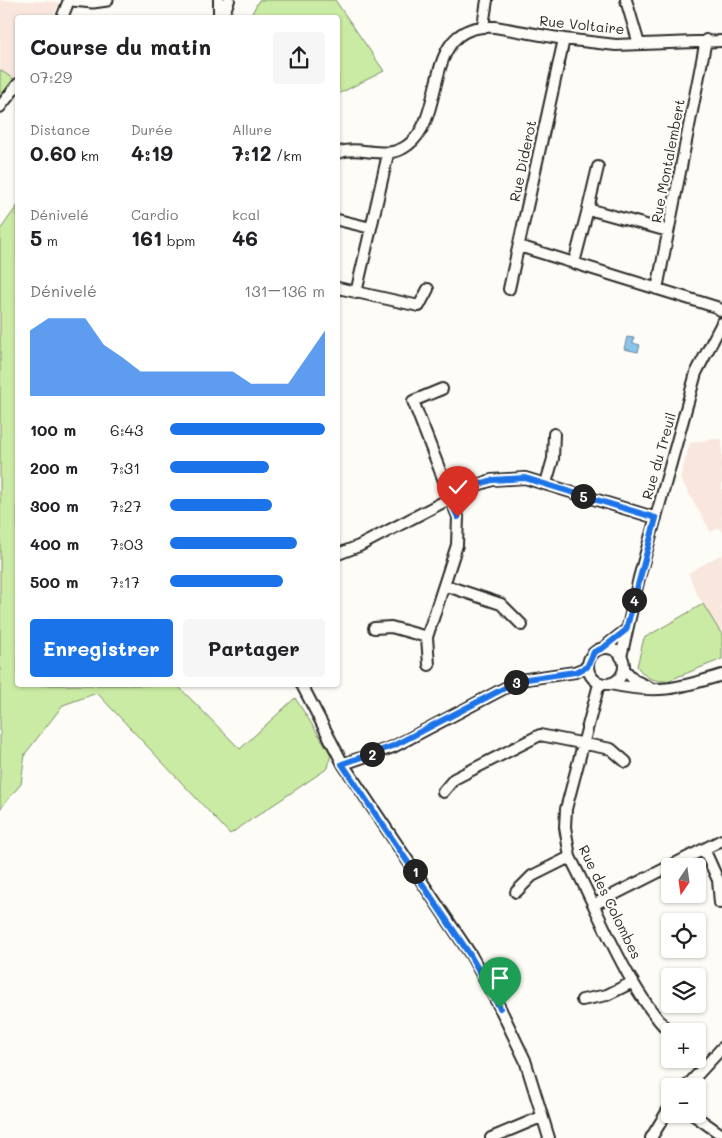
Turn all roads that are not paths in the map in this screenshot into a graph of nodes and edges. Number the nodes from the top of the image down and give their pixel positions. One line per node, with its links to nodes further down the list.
1 (71, 0): 2 (street); 7 (street)
2 (107, 0)
3 (220, 0): 8 (street)
4 (229, 0): 9 (street)
5 (487, 0): 10 (street)
6 (626, 0): 14 (street)
7 (64, 15)
8 (220, 15)
9 (222, 15)
10 (483, 26): 11 (street, Rue Voltaire); 18 (street)
11 (564, 39): 14 (street, Rue Voltaire); 24 (street, Rue Diderot)
12 (706, 40): 13 (street, Rue Voltaire); 14 (street, Rue Voltaire); 23 (street, Rue Montalembert)
13 (722, 41)
14 (639, 44)
15 (15, 88): 16 (street)
16 (0, 107)
17 (340, 153): 18 (street)
18 (388, 154): 22 (street)
19 (598, 167): 20 (street)
20 (588, 208): 23 (street); 25 (street)
21 (340, 220): 22 (street)
22 (371, 228): 30 (street)
23 (668, 231): 29 (street, Rue Montalembert)
24 (519, 246): 25 (street); 28 (street, Rue Diderot)
25 (574, 263): 29 (street)
26 (340, 289): 30 (street)
27 (428, 289): 30 (street)
28 (509, 289)
29 (657, 289): 31 (street)
30 (356, 293)
31 (722, 311)
32 (722, 323): 37 (street, Rue du Treuil)
33 (442, 389): 36 (street)
34 (554, 434): 35 (street)
35 (546, 483): 36 (street); 37 (street)
36 (450, 499): 38 (street); 39 (street)
37 (656, 518): 42 (street, Rue du Treuil)
38 (340, 553)
39 (444, 585): 40 (street); 43 (street)
40 (522, 625)
41 (374, 628): 43 (street)
42 (626, 630): 44 (street); 45 (street, Rue du Treuil)
43 (427, 637): 46 (street)
44 (603, 648): 45 (street); 47 (street)
45 (621, 656): 48 (street)
46 (429, 665)
47 (587, 667): 50 (street); 56 (street)
48 (624, 669): 51 (street); 53 (street)
49 (722, 675): 53 (street)
50 (599, 684): 51 (street); 54 (street, Rue des Colombes)
51 (610, 684): 53 (street)
52 (303, 687): 56 (street)
53 (657, 691)
54 (582, 743): 55 (street); 57 (street); 60 (street, Rue des Colombes)
55 (626, 762)
56 (342, 764): 71 (street)
57 (443, 792)
58 (722, 840): 59 (street)
59 (704, 849): 62 (street); 63 (street)
60 (570, 857): 61 (street); 63 (street, Rue des Colombes)
61 (516, 892)
62 (720, 903)
63 (595, 904): 64 (street, Rue des Colombes)
64 (633, 982): 65 (street); 66 (street, Rue des Colombes)
65 (582, 1000)
66 (661, 1023)
67 (722, 1048): 68 (street)
68 (706, 1065)
69 (703, 1068): 70 (street)
70 (694, 1078)
71 (541, 1117): 75 (street); 76 (street)
72 (661, 1122): 77 (street)
73 (705, 1123): 74 (street)
74 (722, 1135)
75 (491, 1138)
76 (549, 1138)
77 (651, 1138)

